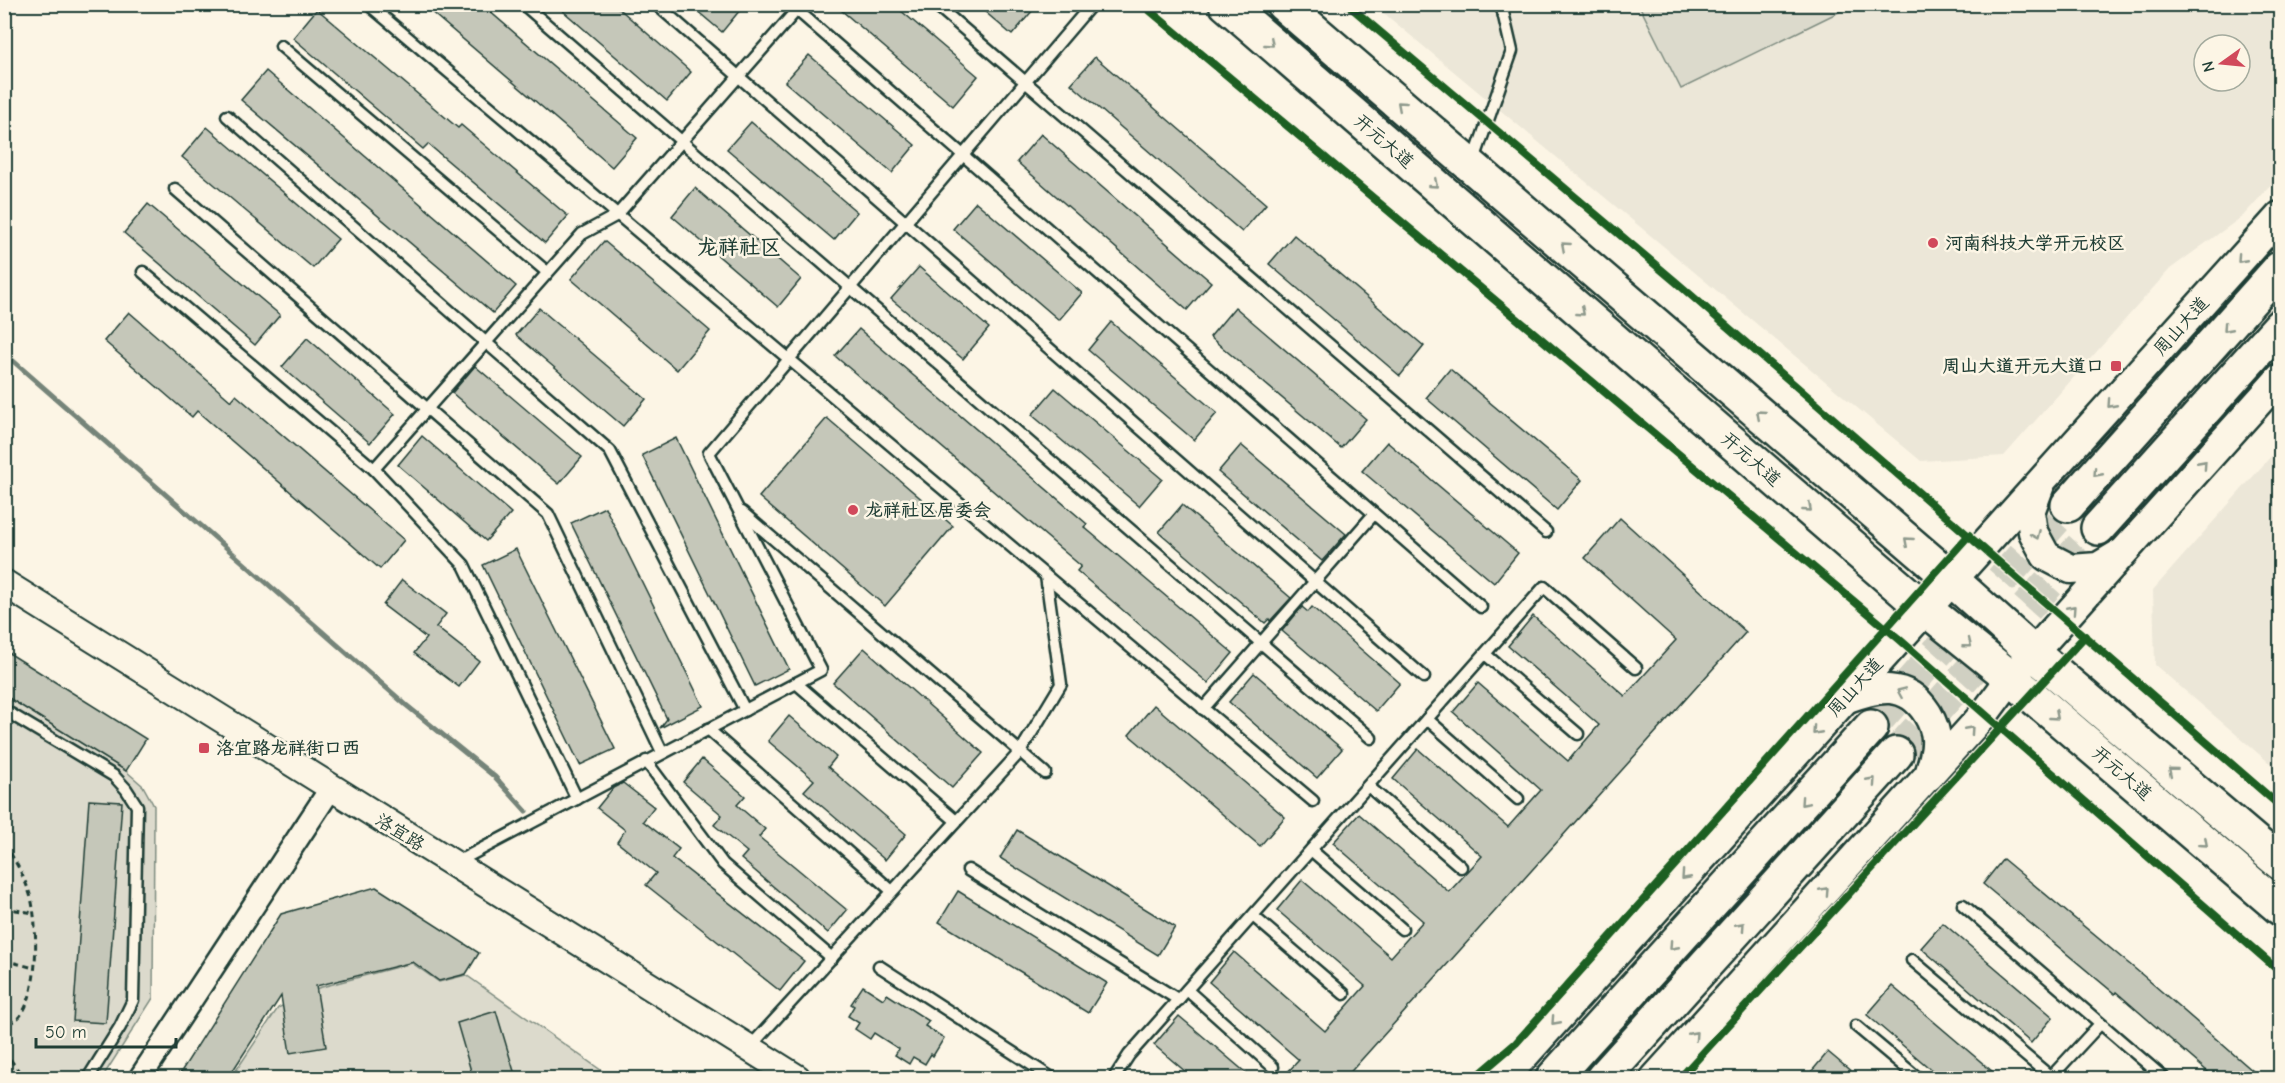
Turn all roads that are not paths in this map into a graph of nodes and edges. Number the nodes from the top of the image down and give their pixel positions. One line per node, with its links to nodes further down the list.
1 (368, 4): 18 (lane)
2 (523, 4): 14 (lane)
3 (656, 4): 11 (lane)
4 (935, 4): 12 (lane)
5 (1092, 4): 12 (lane)
6 (1226, 4): 44 (main road, 开元大道, one-way to 44)
7 (1283, 4): 16 (main road, 开元大道, one-way to 7)
8 (1501, 4): 16 (lane)
9 (797, 7): 11 (lane); 15 (lane)
10 (281, 46): 23 (lane)
11 (739, 77): 14 (lane); 20 (lane)
12 (1026, 82): 15 (lane); 36 (lane)
13 (227, 117): 26 (lane)
14 (682, 142): 18 (lane); 24 (lane)
15 (963, 155): 20 (lane); 34 (lane)
16 (1472, 167): 39 (main road, 开元大道, one-way to 16)
17 (175, 189): 29 (lane)
18 (618, 215): 23 (lane); 27 (lane)
19 (2280, 216): 31 (main road, 周山大道, one-way to 31)
20 (905, 223): 24 (lane); 40 (lane)
21 (2280, 268): 32 (main road, 周山大道, one-way to 32)
22 (143, 272): 30 (lane)
23 (547, 272): 26 (lane)
24 (850, 288): 27 (lane); 45 (lane)
25 (2280, 326): 35 (main road)
26 (486, 343): 29 (lane); 55 (lane)
27 (789, 359): 33 (lane); 38 (lane)
28 (2280, 378): 37 (main road, one-way to 28)
29 (428, 408): 30 (lane); 61 (lane)
30 (374, 469): 69 (lane)
31 (2042, 480): 37 (main road, one-way to 37); 39 (main road, 周山大道)
32 (2068, 505)
33 (737, 508): 51 (lane); 62 (lane)
34 (1374, 514): 40 (lane); 43 (lane)
35 (2098, 528)
36 (1546, 532)
37 (2124, 551): 46 (main road, one-way to 37)
38 (1046, 576): 53 (lane); 62 (lane)
39 (1952, 580): 44 (main road, 周山大道); 46 (main road, 开元大道)
40 (1315, 581): 45 (lane); 49 (lane)
41 (4, 583): 68 (street, 洛宜路)
42 (4, 599): 68 (street, 洛宜路)
43 (1481, 607)
44 (1925, 609): 50 (main road, 开元大道, one-way to 50); 52 (main road, 周山大道)
45 (1261, 643): 53 (lane); 60 (lane)
46 (2033, 653): 50 (main road); 74 (main road, 开元大道, one-way to 46)
47 (1485, 654): 48 (lane); 56 (lane); 59 (lane)
48 (1636, 668)
49 (1424, 677)
50 (2011, 678): 66 (main road, one-way to 50); 80 (main road, 开元大道, one-way to 80)
51 (796, 683): 55 (lane); 72 (lane)
52 (1845, 699): 66 (main road, one-way to 52); 99 (main road, 周山大道, one-way to 99)
53 (1203, 709): 71 (lane)
54 (4, 710): 93 (lane)
55 (745, 710): 58 (lane)
56 (1427, 719): 67 (lane); 70 (lane)
57 (1871, 727): 100 (main road, one-way to 100)
58 (708, 729): 61 (lane); 78 (lane)
59 (1578, 734)
60 (1371, 738)
61 (662, 752): 64 (lane)
62 (1020, 752): 65 (lane); 72 (lane)
63 (1896, 754): 101 (main road, one-way to 63)
64 (646, 761): 69 (lane); 83 (lane)
65 (1045, 774)
66 (1929, 776): 102 (main road, one-way to 66)
67 (1368, 786): 73 (lane); 76 (lane)
68 (327, 794): 75 (street, 洛宜路); 94 (street); 95 (street, 洛宜路)
69 (577, 799): 75 (lane)
70 (1518, 799)
71 (1313, 801)
72 (956, 821): 78 (lane)
73 (1311, 850): 81 (lane); 82 (lane)
74 (2280, 863)
75 (452, 864): 91 (street, 洛宜路)
76 (1461, 867)
77 (968, 870): 88 (lane)
78 (892, 891): 83 (lane)
79 (1963, 905): 89 (lane)
80 (2280, 908)
81 (1253, 916): 86 (lane); 87 (lane)
82 (1402, 929)
83 (832, 958): 91 (lane)
84 (1912, 960): 104 (lane)
85 (879, 966): 97 (lane)
86 (1187, 990): 88 (lane); 92 (lane)
87 (1344, 994)
88 (1179, 1000): 98 (lane)
89 (2100, 1024): 104 (lane); 105 (lane)
90 (1856, 1026): 103 (lane)
91 (749, 1048): 96 (street, 洛宜路)
92 (1273, 1067)
93 (88, 1078)
94 (140, 1078)
95 (771, 1078)
96 (797, 1078)
97 (1052, 1078)
98 (1114, 1078)
99 (1504, 1078)
100 (1553, 1078)
101 (1604, 1078)
102 (1655, 1078)
103 (1918, 1078)
104 (2051, 1078)
105 (2164, 1078)

